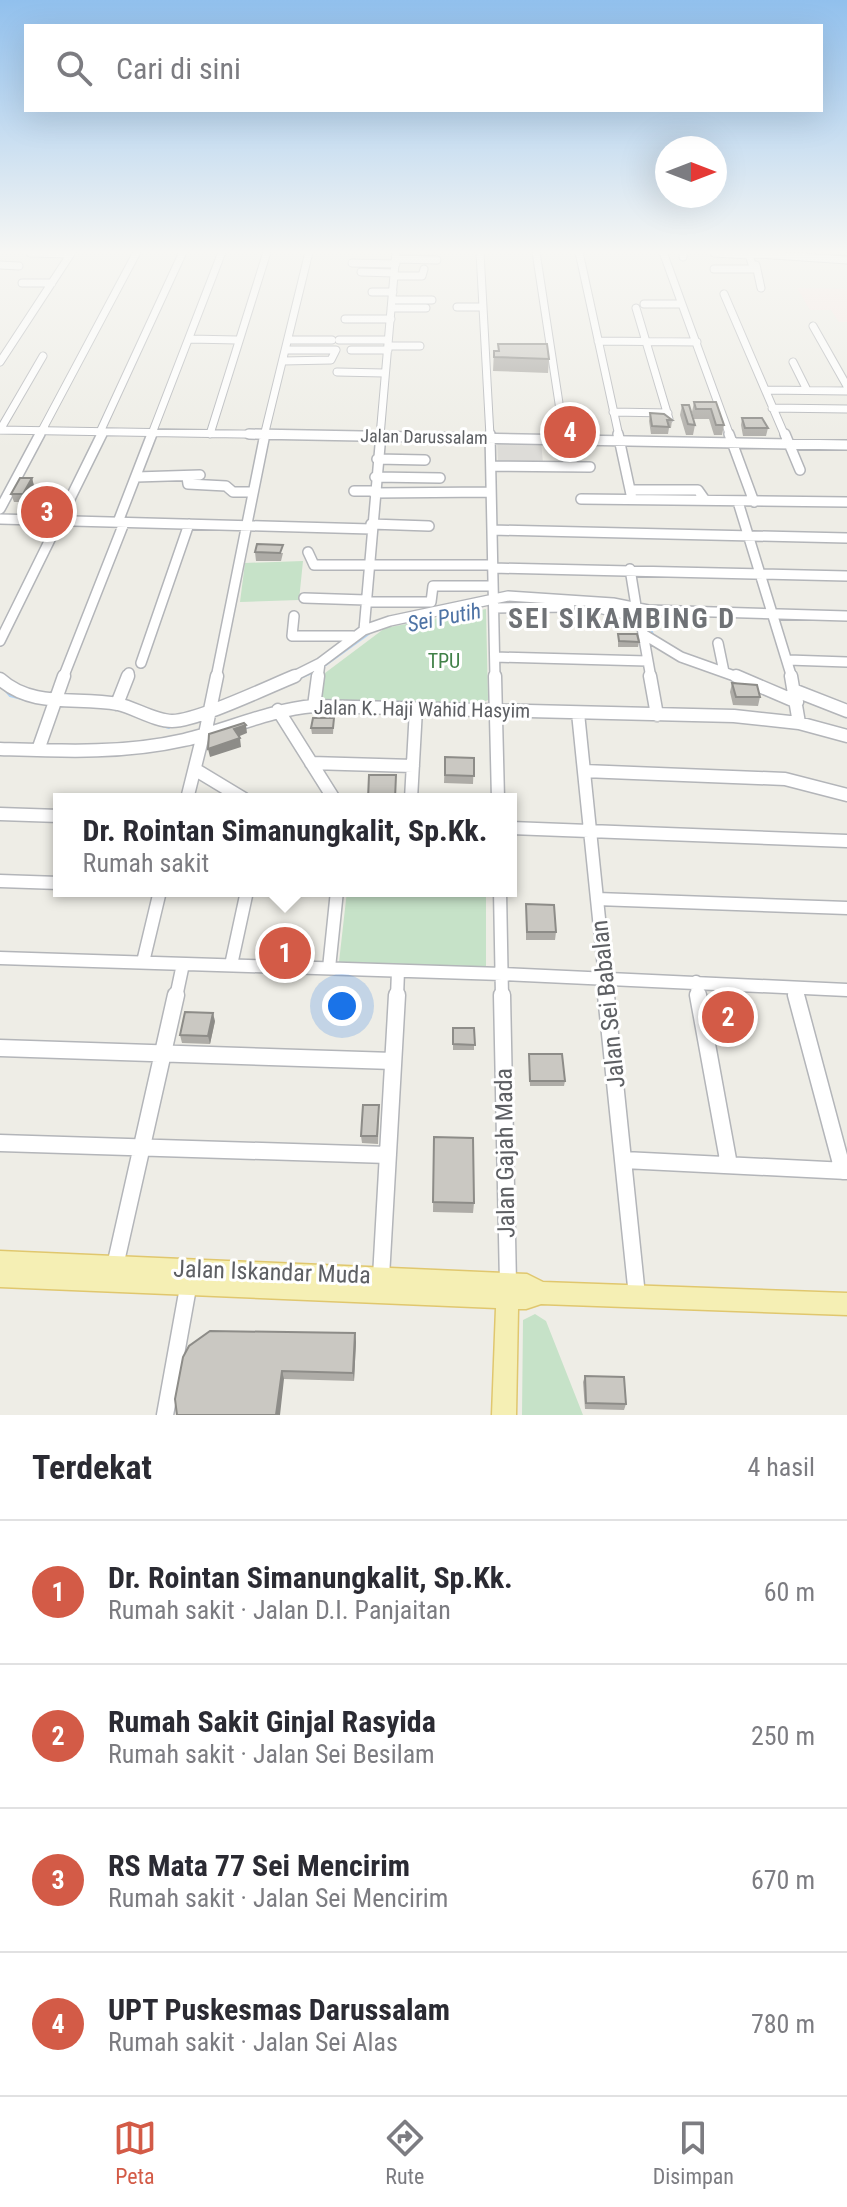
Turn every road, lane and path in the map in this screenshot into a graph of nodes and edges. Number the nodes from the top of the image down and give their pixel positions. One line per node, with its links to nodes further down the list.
1 (29, 318): 27 (street)
2 (101, 318): 41 (street)
3 (153, 318): 42 (street)
4 (198, 318): 16 (street)
5 (244, 318): 17 (street)
6 (294, 318): 18 (street)
7 (484, 318): 47 (street)
8 (546, 318): 48 (street)
9 (593, 318): 19 (street)
10 (642, 318): 20 (street)
11 (687, 318): 21 (street)
12 (732, 318): 34 (street)
13 (345, 319): 14 (street)
14 (391, 319): 22 (street)
15 (813, 326): 33 (street)
16 (190, 339): 17 (street); 44 (street)
17 (237, 340): 45 (street)
18 (289, 340): 22 (street); 24 (street)
19 (598, 341): 20 (street); 38 (street)
20 (647, 341): 21 (street); 38 (street)
21 (697, 342): 50 (street)
22 (388, 345): 23 (street); 25 (street); 32 (street)
23 (420, 346)
24 (286, 350): 29 (street); 29 (street)
25 (351, 350)
26 (43, 356): 40 (street)
27 (0, 362)
28 (793, 362): 35 (street)
29 (283, 364): 30 (street); 46 (street)
30 (328, 367)
31 (337, 372): 32 (street)
32 (384, 373): 43 (street)
33 (847, 388): 35 (street)
34 (766, 390): 35 (street); 36 (street)
35 (807, 390)
36 (772, 408): 37 (street); 51 (street)
37 (847, 409)
38 (613, 412): 49 (street)
39 (332, 429): 43 (street)
40 (0, 430): 41 (street, Jalan Darussalam)
41 (39, 431): 42 (street, Jalan Darussalam); 72 (street)
42 (101, 432): 44 (street, Jalan Darussalam); 74 (street)
43 (380, 432): 46 (street, Jalan Darussalam); 47 (street, Jalan Darussalam); 53 (street)
44 (153, 433): 45 (street, Jalan Darussalam); 59 (street)
45 (210, 434): 46 (street, Jalan Darussalam)
46 (265, 435): 64 (street)
47 (490, 438): 48 (street, Jalan Darussalam); 55 (street)
48 (565, 440): 49 (street, Jalan Darussalam)
49 (619, 441): 50 (street, Jalan Darussalam); 67 (street)
50 (732, 442): 51 (street, Jalan Darussalam); 70 (street)
51 (786, 443): 52 (street, Jalan Darussalam); 57 (street)
52 (847, 444)
53 (377, 459): 54 (street); 61 (street)
54 (425, 460)
55 (491, 466): 56 (street); 66 (street)
56 (590, 467)
57 (800, 470)
58 (200, 475): 60 (street)
59 (136, 477): 60 (street); 75 (street)
60 (187, 477): 64 (street)
61 (375, 477): 62 (street); 65 (street)
62 (440, 478)
63 (354, 491): 65 (street)
64 (253, 492): 77 (street)
65 (374, 492): 66 (street); 79 (street)
66 (491, 492): 80 (street)
67 (631, 494): 68 (street); 69 (street)
68 (581, 499)
69 (738, 502): 70 (street); 81 (street)
70 (754, 502): 71 (street)
71 (847, 502)
72 (0, 509)
73 (0, 519): 74 (street)
74 (59, 521): 75 (street); 98 (street)
75 (121, 522): 76 (street); 110 (street)
76 (189, 524): 77 (street); 104 (street)
77 (246, 526): 79 (street); 119 (street)
78 (429, 526): 79 (street)
79 (371, 527): 84 (street)
80 (492, 530): 81 (street); 85 (street)
81 (748, 536): 82 (street); 87 (street)
82 (847, 538)
83 (308, 552): 84 (street)
84 (370, 564): 85 (street); 91 (street)
85 (493, 566): 86 (street); 90 (street)
86 (630, 569): 87 (street); 92 (street)
87 (760, 573): 88 (street); 93 (street)
88 (847, 576)
89 (304, 598): 91 (street)
90 (494, 599): 91 (street); 92 (street); 96 (street); 100 (street)
91 (366, 601): 96 (street)
92 (636, 612): 93 (street); 97 (street)
93 (772, 614): 95 (street); 101 (street)
94 (294, 616): 96 (street)
95 (847, 616)
96 (359, 633): 105 (street)
97 (643, 634): 102 (street); 106 (street)
98 (0, 641)
99 (718, 643): 106 (street)
100 (495, 657): 102 (street); 115 (street)
101 (788, 660): 103 (street); 109 (street)
102 (647, 661): 118 (street)
103 (847, 662)
104 (141, 663)
105 (319, 668): 112 (street); 119 (street)
106 (724, 669): 109 (street)
107 (129, 673): 111 (street)
108 (0, 679): 110 (street)
109 (797, 696): 116 (street); 120 (street)
110 (54, 703): 111 (street); 124 (street)
111 (117, 704): 119 (street)
112 (314, 706): 113 (street, Jalan K. Haji Wahid Hasyim); 114 (street, Jalan K. Haji Wahid Hasyim)
113 (416, 709): 115 (street, Jalan K. Haji Wahid Hasyim); 126 (street)
114 (278, 710): 121 (street, Jalan K. Haji Wahid Hasyim); 125 (street)
115 (496, 711): 117 (street, Jalan K. Haji Wahid Hasyim); 133 (street)
116 (847, 711)
117 (578, 713): 118 (street, Jalan K. Haji Wahid Hasyim); 128 (street, Jalan Sei Babalan)
118 (657, 715): 120 (street, Jalan K. Haji Wahid Hasyim)
119 (208, 716): 121 (street)
120 (799, 723): 122 (street, Jalan K. Haji Wahid Hasyim)
121 (204, 735): 124 (street, Jalan K. Haji Wahid Hasyim); 127 (street)
122 (847, 736)
123 (0, 749): 124 (street, Jalan K. Haji Wahid Hasyim)
124 (38, 750)
125 (311, 763): 126 (street); 131 (street)
126 (413, 766): 132 (street)
127 (196, 770): 129 (street); 130 (street)
128 (584, 771): 134 (street); 138 (street, Jalan Sei Babalan)
129 (189, 793)
130 (234, 793)
131 (330, 793)
132 (411, 793)
133 (498, 793)
134 (847, 795)
135 (0, 815): 136 (street)
136 (53, 816)
137 (517, 828): 138 (street)
138 (590, 830): 139 (street); 146 (street, Jalan Sei Babalan)
139 (847, 841)
140 (0, 881): 141 (street)
141 (53, 883)
142 (159, 897): 149 (street)
143 (246, 897): 151 (street)
144 (336, 897): 152 (street)
145 (500, 897): 154 (street, Jalan Gajah Mada)
146 (597, 899): 147 (street); 155 (street, Jalan Sei Babalan)
147 (847, 908)
148 (0, 958): 149 (street)
149 (143, 962): 150 (street)
150 (183, 964): 151 (street); 160 (street)
151 (231, 965): 152 (street)
152 (329, 968): 153 (street)
153 (398, 971): 154 (street); 161 (street)
154 (502, 974): 155 (street); 173 (street, Jalan Gajah Mada)
155 (605, 978): 156 (street); 165 (street, Jalan Sei Babalan)
156 (696, 982): 157 (street); 166 (street)
157 (794, 989): 158 (street); 167 (street)
158 (847, 990)
159 (0, 1048): 160 (street)
160 (164, 1054): 161 (street); 163 (street)
161 (393, 1061): 164 (street)
162 (0, 1143): 163 (street)
163 (143, 1147): 164 (street); 169 (street)
164 (388, 1155): 172 (street)
165 (624, 1160): 166 (street); 174 (street, Jalan Sei Babalan)
166 (729, 1165): 167 (street)
167 (845, 1171)
168 (0, 1262): 169 (main road, Jalan Iskandar Muda)
169 (115, 1266): 171 (main road, Jalan Iskandar Muda)
170 (0, 1276): 171 (main road, Jalan Iskandar Muda)
171 (190, 1277): 172 (main road, Jalan Iskandar Muda); 173 (main road, Jalan Iskandar Muda); 176 (street)
172 (381, 1277): 173 (main road, Jalan Iskandar Muda)
173 (508, 1290): 174 (main road, Jalan Iskandar Muda); 177 (main road, Jalan Gajah Mada)
174 (637, 1296): 175 (main road, Jalan Iskandar Muda)
175 (847, 1304)
176 (165, 1415)
177 (504, 1415)

